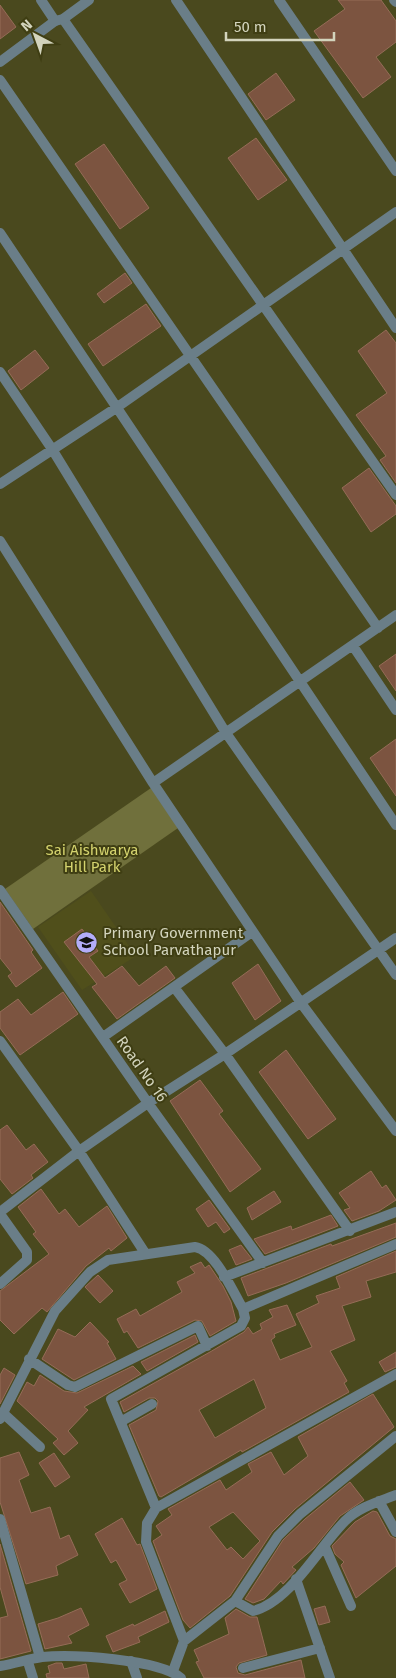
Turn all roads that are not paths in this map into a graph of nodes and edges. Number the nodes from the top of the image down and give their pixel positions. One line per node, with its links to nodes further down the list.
1 (41, 0): 5 (street)
2 (89, 0): 5 (street)
3 (176, 0): 11 (street)
4 (280, 0): 8 (street)
5 (59, 20): 6 (street); 12 (street)
6 (0, 62)
7 (0, 80): 14 (street)
8 (396, 171)
9 (396, 212): 11 (street)
10 (0, 233): 16 (street)
11 (343, 251): 12 (street); 13 (street)
12 (265, 306): 14 (street); 19 (street)
13 (396, 328)
14 (192, 356): 16 (street); 22 (street)
15 (0, 372): 17 (street)
16 (116, 408): 17 (street); 24 (street)
17 (52, 449): 18 (street); 26 (street)
18 (0, 484)
19 (396, 496)
20 (0, 541): 27 (street)
21 (396, 615): 22 (street)
22 (378, 628): 23 (street)
23 (353, 646): 24 (street); 25 (street)
24 (301, 683): 26 (street); 28 (street)
25 (396, 710)
26 (226, 733): 27 (street); 32 (street)
27 (152, 783): 30 (street)
28 (396, 824)
29 (0, 892): 36 (street, Road No 16)
30 (252, 932): 34 (street); 35 (street)
31 (396, 938): 32 (street)
32 (378, 950): 33 (street); 35 (street)
33 (396, 974)
34 (174, 987): 36 (street); 38 (street)
35 (301, 1002): 38 (street); 40 (street)
36 (102, 1037): 39 (street, Road No 16)
37 (0, 1041): 41 (street)
38 (225, 1054): 39 (street); 44 (street)
39 (148, 1103): 41 (street); 47 (street, Road No 16)
40 (396, 1131)
41 (79, 1151): 43 (street); 46 (street)
42 (396, 1212): 44 (street)
43 (0, 1213): 49 (street)
44 (350, 1231): 47 (street)
45 (396, 1244): 50 (street)
46 (145, 1252): 48 (street); 52 (street)
47 (263, 1262): 48 (street)
48 (224, 1277): 50 (street)
49 (0, 1284)
50 (243, 1310): 51 (street)
51 (207, 1346): 52 (street); 56 (street)
52 (29, 1359): 55 (street)
53 (396, 1374): 61 (street)
54 (152, 1404): 56 (street)
55 (2, 1417): 58 (street)
56 (122, 1421): 61 (street)
57 (396, 1436): 66 (street)
58 (40, 1447)
59 (396, 1495): 60 (street)
60 (379, 1501): 63 (street); 64 (street)
61 (156, 1508): 68 (street)
62 (0, 1519): 70 (street)
63 (396, 1532)
64 (325, 1547): 65 (street); 67 (street)
65 (296, 1579): 66 (street); 69 (street)
66 (235, 1601): 68 (street)
67 (352, 1606)
68 (184, 1641): 75 (street)
69 (320, 1648): 74 (street); 78 (street)
70 (40, 1657): 71 (street); 72 (street)
71 (131, 1661): 75 (street); 77 (street)
72 (28, 1662): 73 (street); 76 (street)
73 (0, 1666)
74 (243, 1668)
75 (177, 1675)
76 (33, 1678)
77 (137, 1678)
78 (330, 1678)

